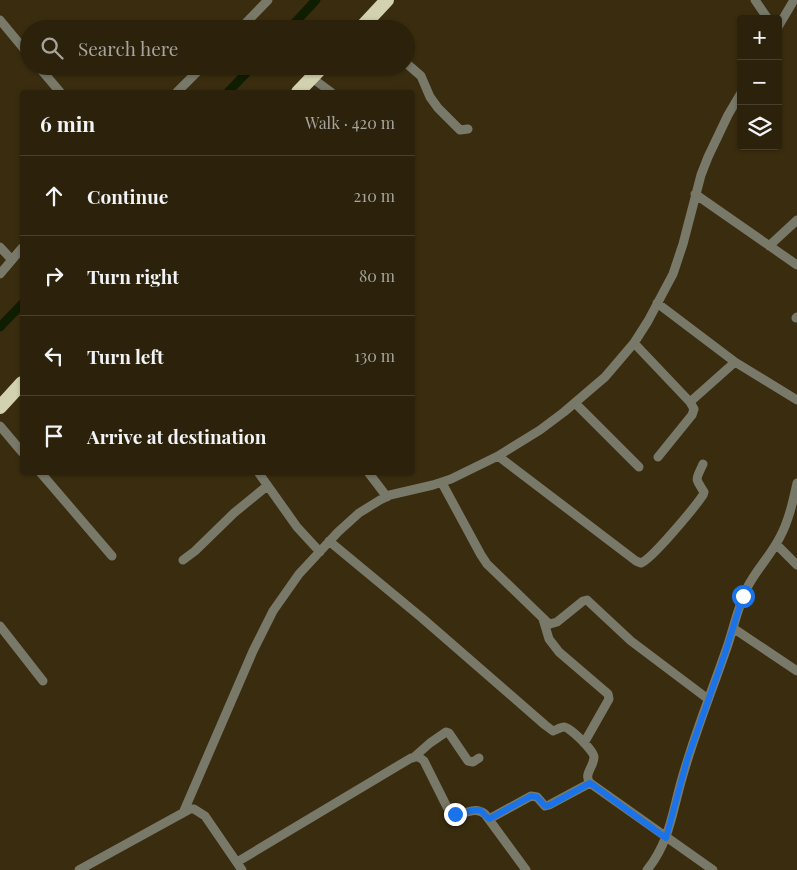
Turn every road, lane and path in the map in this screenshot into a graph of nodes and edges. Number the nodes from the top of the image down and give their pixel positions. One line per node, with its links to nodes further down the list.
1 (268, 0): 7 (street)
2 (387, 0): 8 (highway)
3 (755, 0): 5 (street)
4 (794, 0): 9 (street)
5 (765, 15)
6 (0, 20): 10 (street)
7 (249, 20)
8 (370, 20)
9 (782, 20)
10 (20, 44)
11 (415, 71): 21 (street)
12 (46, 75): 16 (street)
13 (194, 75): 17 (street)
14 (315, 75): 15 (highway)
15 (312, 78): 18 (highway); 19 (street)
16 (58, 90)
17 (179, 90)
18 (300, 90)
19 (328, 90)
20 (737, 100): 22 (street)
21 (468, 129)
22 (695, 194): 24 (street); 30 (street)
23 (797, 220): 24 (street)
24 (769, 246): 28 (street)
25 (0, 247): 27 (street)
26 (20, 250): 27 (street)
27 (12, 260): 29 (street)
28 (797, 265)
29 (0, 274)
30 (657, 303): 31 (street); 32 (street)
31 (634, 344): 35 (street); 36 (street)
32 (735, 362): 34 (street); 35 (street)
33 (20, 385): 37 (highway)
34 (797, 400)
35 (690, 402): 41 (street)
36 (575, 403): 40 (street); 43 (street)
37 (0, 407)
38 (0, 426): 39 (street)
39 (20, 450)
40 (498, 456): 42 (street); 47 (street)
41 (658, 456)
42 (703, 464)
43 (639, 468)
44 (43, 475): 54 (street)
45 (260, 475): 49 (street)
46 (370, 475): 50 (street)
47 (442, 483): 50 (street); 57 (street)
48 (797, 483): 52 (street)
49 (267, 486): 53 (street); 55 (street)
50 (387, 497): 51 (street)
51 (329, 542): 53 (street); 63 (street)
52 (776, 544): 56 (street); 59 (street)
53 (320, 552): 67 (street)
54 (112, 556)
55 (182, 560)
56 (797, 564)
57 (543, 619): 62 (street); 63 (street)
58 (0, 626): 61 (street)
59 (733, 628): 60 (street); 62 (street)
60 (797, 671)
61 (43, 682)
62 (708, 699): 69 (street)
63 (584, 743): 66 (street)
64 (413, 758): 65 (street); 68 (street); 70 (street)
65 (479, 758)
66 (590, 783): 68 (street); 69 (street)
67 (183, 813): 70 (street); 71 (street)
68 (489, 819): 72 (street)
69 (666, 838): 73 (street); 74 (street)
70 (240, 866)
71 (79, 870)
72 (526, 870)
73 (647, 870)
74 (713, 870)

